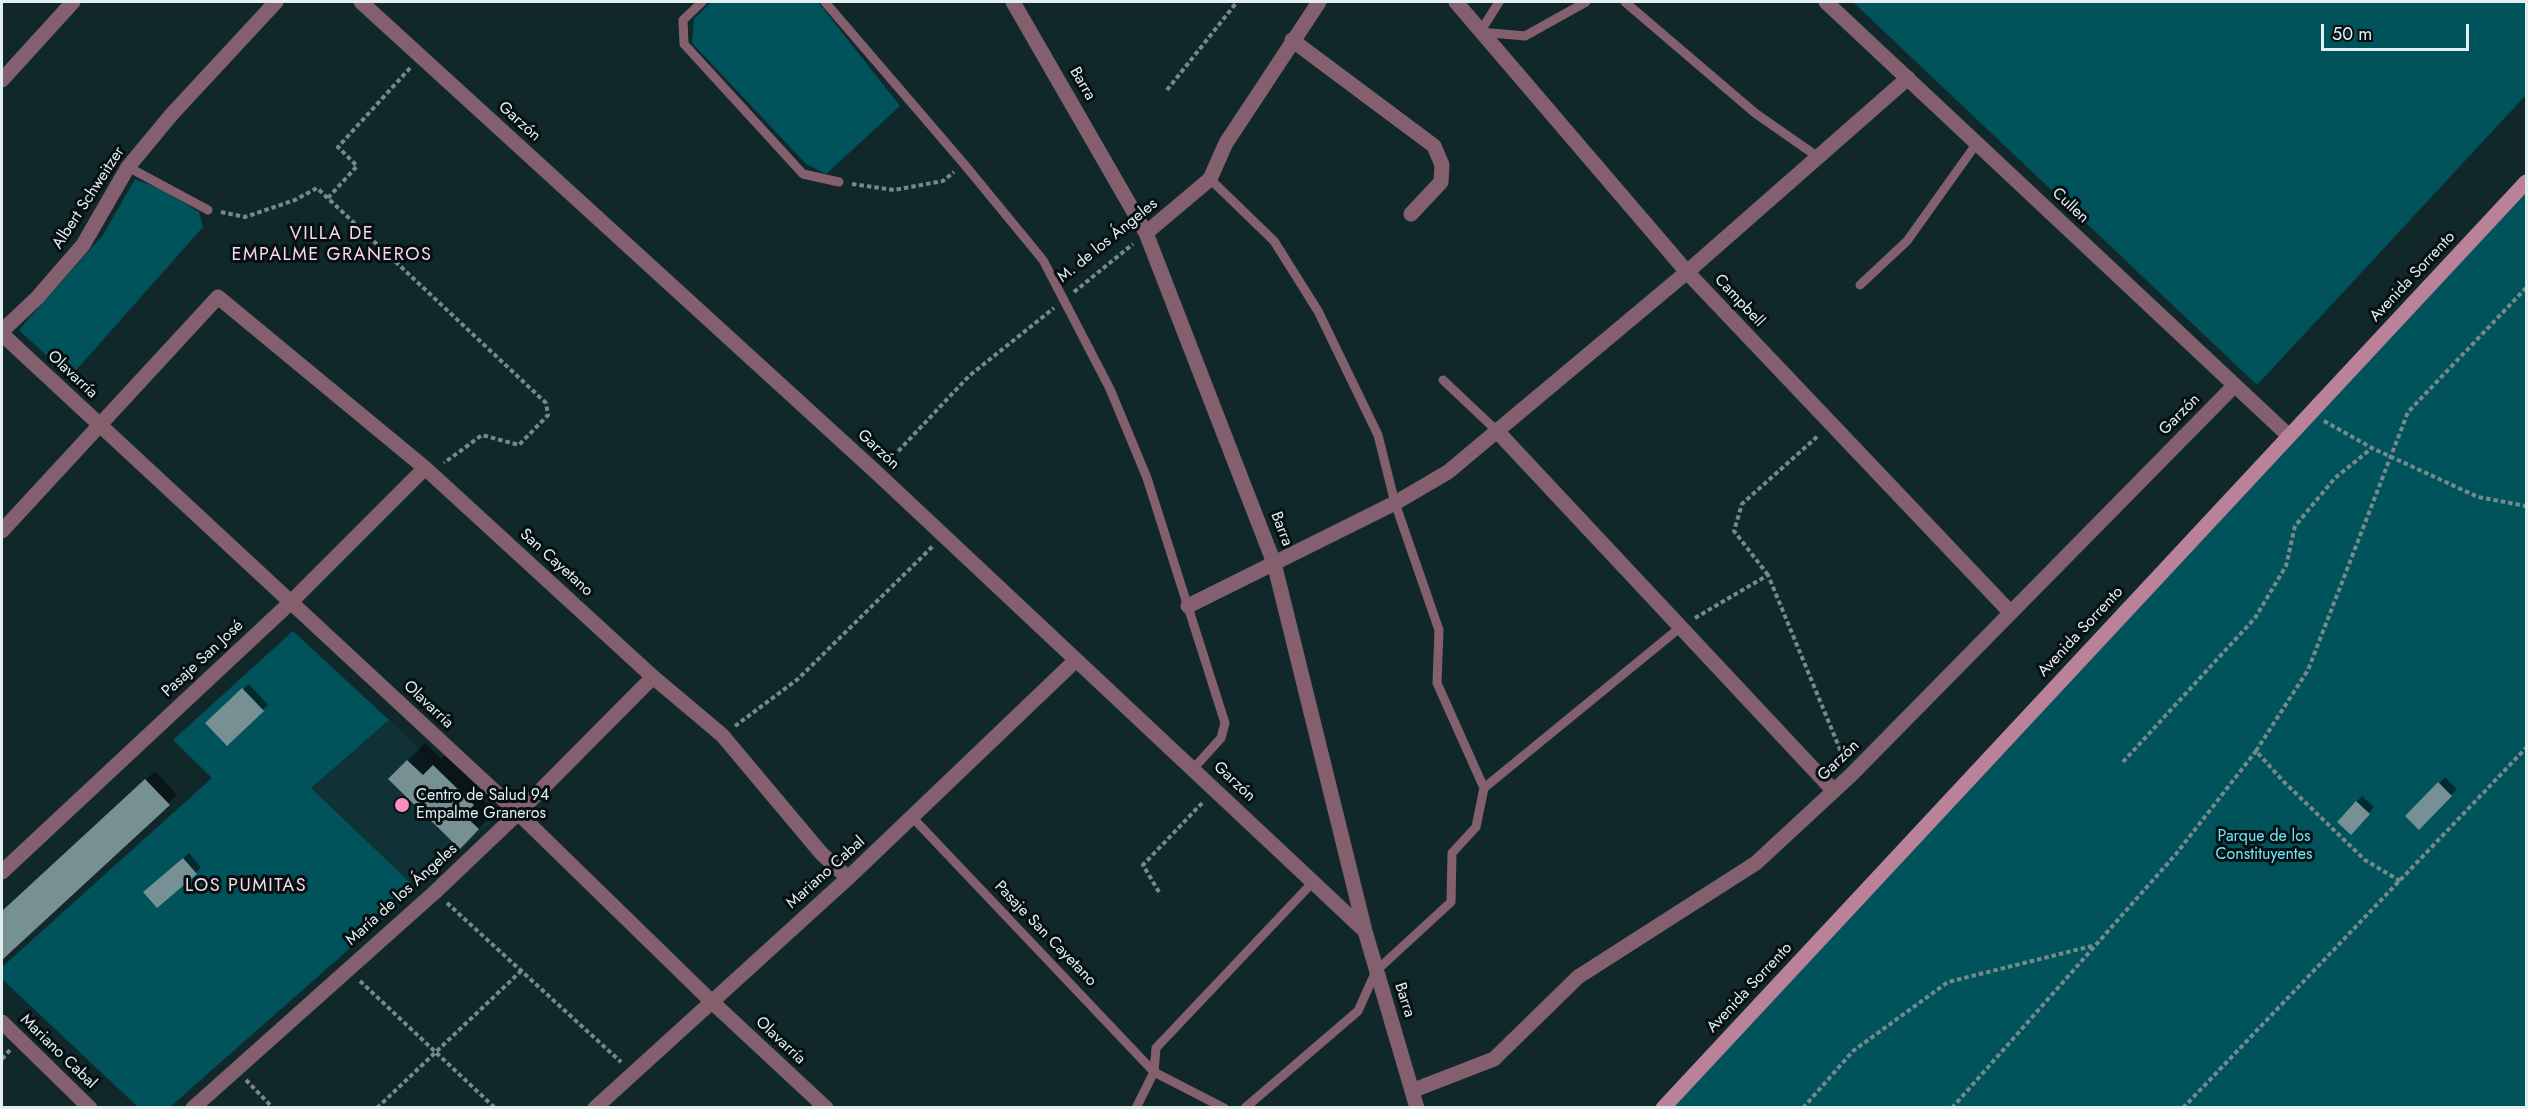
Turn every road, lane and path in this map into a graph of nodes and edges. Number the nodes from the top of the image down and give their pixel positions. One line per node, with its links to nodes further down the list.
1 (73, 2): 18 (street)
2 (276, 2): 23 (street, Albert Schweitzer)
3 (361, 2): 16 (street, Garzón)
4 (702, 2): 25 (lane)
5 (825, 2): 22 (lane)
6 (1013, 2): 30 (street, Barra)
7 (1237, 2): 19 (path)
8 (1319, 2): 15 (street, M. de los Ángeles)
9 (1456, 2): 14 (street, Campbell)
10 (1499, 2): 14 (lane)
11 (1586, 2): 14 (lane)
12 (1625, 2): 21 (lane)
13 (1826, 2): 17 (street, Cullen)
14 (1480, 32): 31 (street, Campbell)
15 (1292, 40): 24 (street, M. de los Ángeles); 29 (street)
16 (420, 56): 27 (path); 46 (street, Garzón)
17 (1908, 78): 20 (street, Cullen); 21 (street)
18 (2, 80)
19 (1167, 90)
20 (1977, 143): 32 (lane); 37 (street, Cullen)
21 (1818, 157): 31 (street)
22 (964, 164): 25 (path); 34 (lane)
23 (128, 167): 28 (lane); 35 (street, Albert Schweitzer)
24 (1210, 179): 30 (street, M. de los Ángeles); 47 (lane)
25 (839, 182)
26 (2526, 182): 38 (main road, Avenida Sorrento)
27 (328, 198): 28 (path); 45 (path)
28 (208, 210)
29 (1411, 214)
30 (1146, 233): 34 (path, M. de los Ángeles); 51 (street, Barra)
31 (1687, 272): 39 (street, Campbell); 41 (street)
32 (1860, 285)
33 (2526, 288): 44 (path)
34 (1062, 302): 46 (path, M. de los Ángeles); 54 (lane)
35 (2, 332): 40 (street, Olavarría)
36 (1443, 380): 41 (lane)
37 (2235, 385): 42 (street, Cullen); 55 (street, Garzón)
38 (2311, 413): 42 (main road, Avenida Sorrento); 43 (path)
39 (1830, 424): 52 (path); 55 (street, Campbell)
40 (99, 425): 45 (street, San Cayetano); 49 (street); 53 (street, Olavarría)
41 (1496, 430): 47 (street); 56 (street)
42 (2289, 436): 99 (main road, Avenida Sorrento)
43 (2372, 448): 44 (path); 62 (path)
44 (2391, 457): 48 (path); 61 (path)
45 (424, 468): 53 (street, Pasaje San José); 58 (street, San Cayetano)
46 (877, 473): 50 (street, Garzón)
47 (1395, 503): 51 (street); 65 (lane)
48 (2526, 506)
49 (2, 531)
50 (944, 535): 57 (street, Garzón); 59 (path)
51 (1275, 563): 54 (street); 76 (street, Barra)
52 (1768, 575): 56 (path); 64 (path)
53 (291, 602): 68 (street, Olavarría); 70 (street, Pasaje San José)
54 (1188, 606): 63 (lane)
55 (2010, 612): 64 (street, Garzón)
56 (1682, 626): 65 (lane); 67 (street)
57 (1076, 660): 63 (street, Garzón); 69 (street, Mariano Cabal)
58 (653, 677): 59 (street, San Cayetano); 68 (street, María de los Ángeles)
59 (722, 735): 71 (street, San Cayetano)
60 (2526, 748): 73 (path)
61 (2256, 751): 73 (path); 77 (path)
62 (2123, 762)
63 (1193, 769): 66 (street, Garzón)
64 (1851, 775): 67 (street, Garzón)
65 (1484, 788): 80 (lane)
66 (1215, 789): 72 (street, Garzón); 75 (path)
67 (1834, 791): 87 (street, Garzón)
68 (518, 813): 74 (street, María de los Ángeles); 81 (street, Olavarría)
69 (913, 818): 71 (street, Mariano Cabal); 85 (lane, Pasaje San Cayetano)
70 (2, 872)
71 (848, 878): 81 (street, Mariano Cabal)
72 (1314, 881): 76 (street, Garzón); 85 (lane)
73 (2400, 881): 102 (path)
74 (435, 892): 78 (street, María de los Ángeles); 79 (path)
75 (1159, 892)
76 (1365, 931): 80 (street, Barra)
77 (2092, 946): 100 (path); 101 (path)
78 (346, 968): 83 (path); 84 (street, María de los Ángeles)
79 (521, 970): 83 (path); 86 (path)
80 (1376, 971): 87 (street, Barra); 97 (lane)
81 (711, 1001): 86 (street, Mariano Cabal); 94 (street, Olavarría)
82 (2, 1022): 88 (street, Mariano Cabal)
83 (435, 1052): 91 (path); 92 (path)
84 (236, 1069): 89 (street, María de los Ángeles); 90 (path)
85 (1154, 1072): 95 (lane); 96 (lane, Pasaje San Cayetano)
86 (633, 1073): 93 (street, Mariano Cabal)
87 (1414, 1090): 98 (street, Barra)
88 (90, 1107)
89 (193, 1107)
90 (273, 1107)
91 (377, 1107)
92 (495, 1107)
93 (595, 1107)
94 (826, 1107)
95 (1136, 1107)
96 (1224, 1107)
97 (1245, 1107)
98 (1417, 1107)
99 (1663, 1107)
100 (1803, 1107)
101 (1952, 1107)
102 (2183, 1107)

